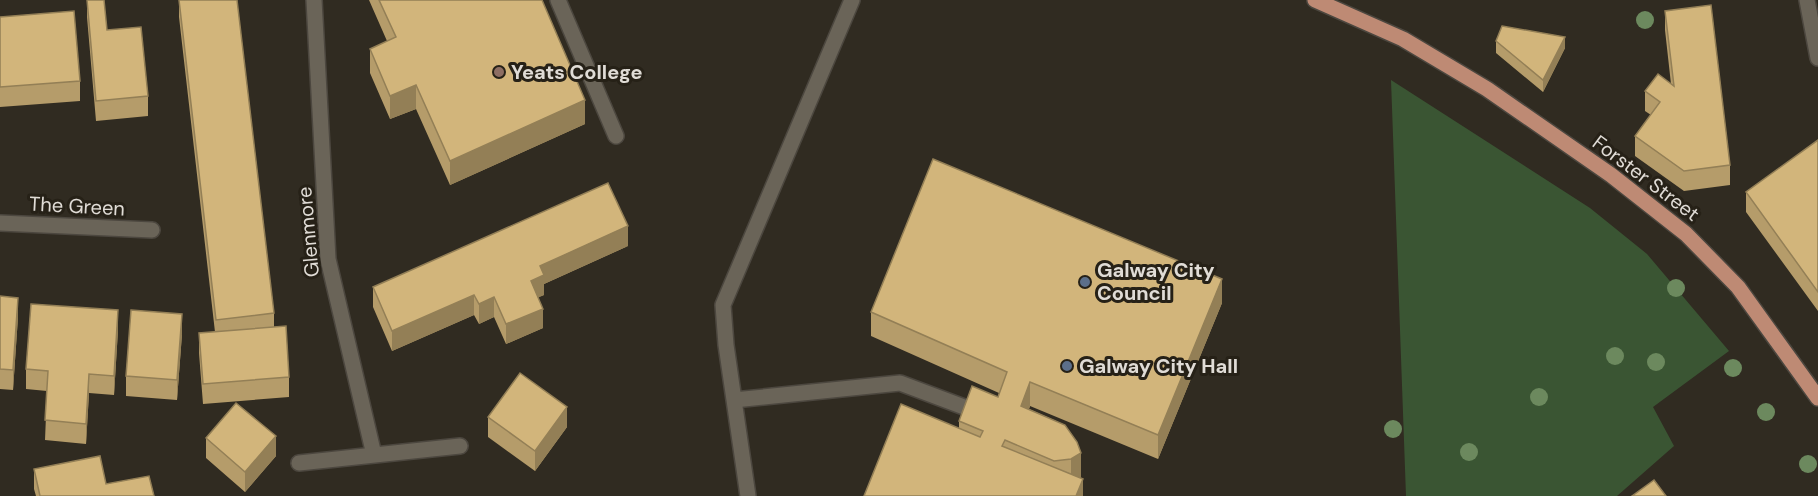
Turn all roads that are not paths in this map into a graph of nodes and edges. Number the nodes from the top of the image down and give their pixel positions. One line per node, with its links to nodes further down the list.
1 (314, 0): 14 (street, Glenmore)
2 (558, 0): 7 (street)
3 (852, 0): 11 (street)
4 (1315, 0): 10 (main road, Forster Street)
5 (1807, 0): 6 (street)
6 (1818, 58)
7 (616, 136)
8 (0, 223): 9 (street, The Green)
9 (152, 230)
10 (1818, 398)
11 (734, 400): 12 (street); 16 (street)
12 (972, 410)
13 (460, 446): 14 (street)
14 (374, 455): 15 (street)
15 (299, 463)
16 (748, 496)

